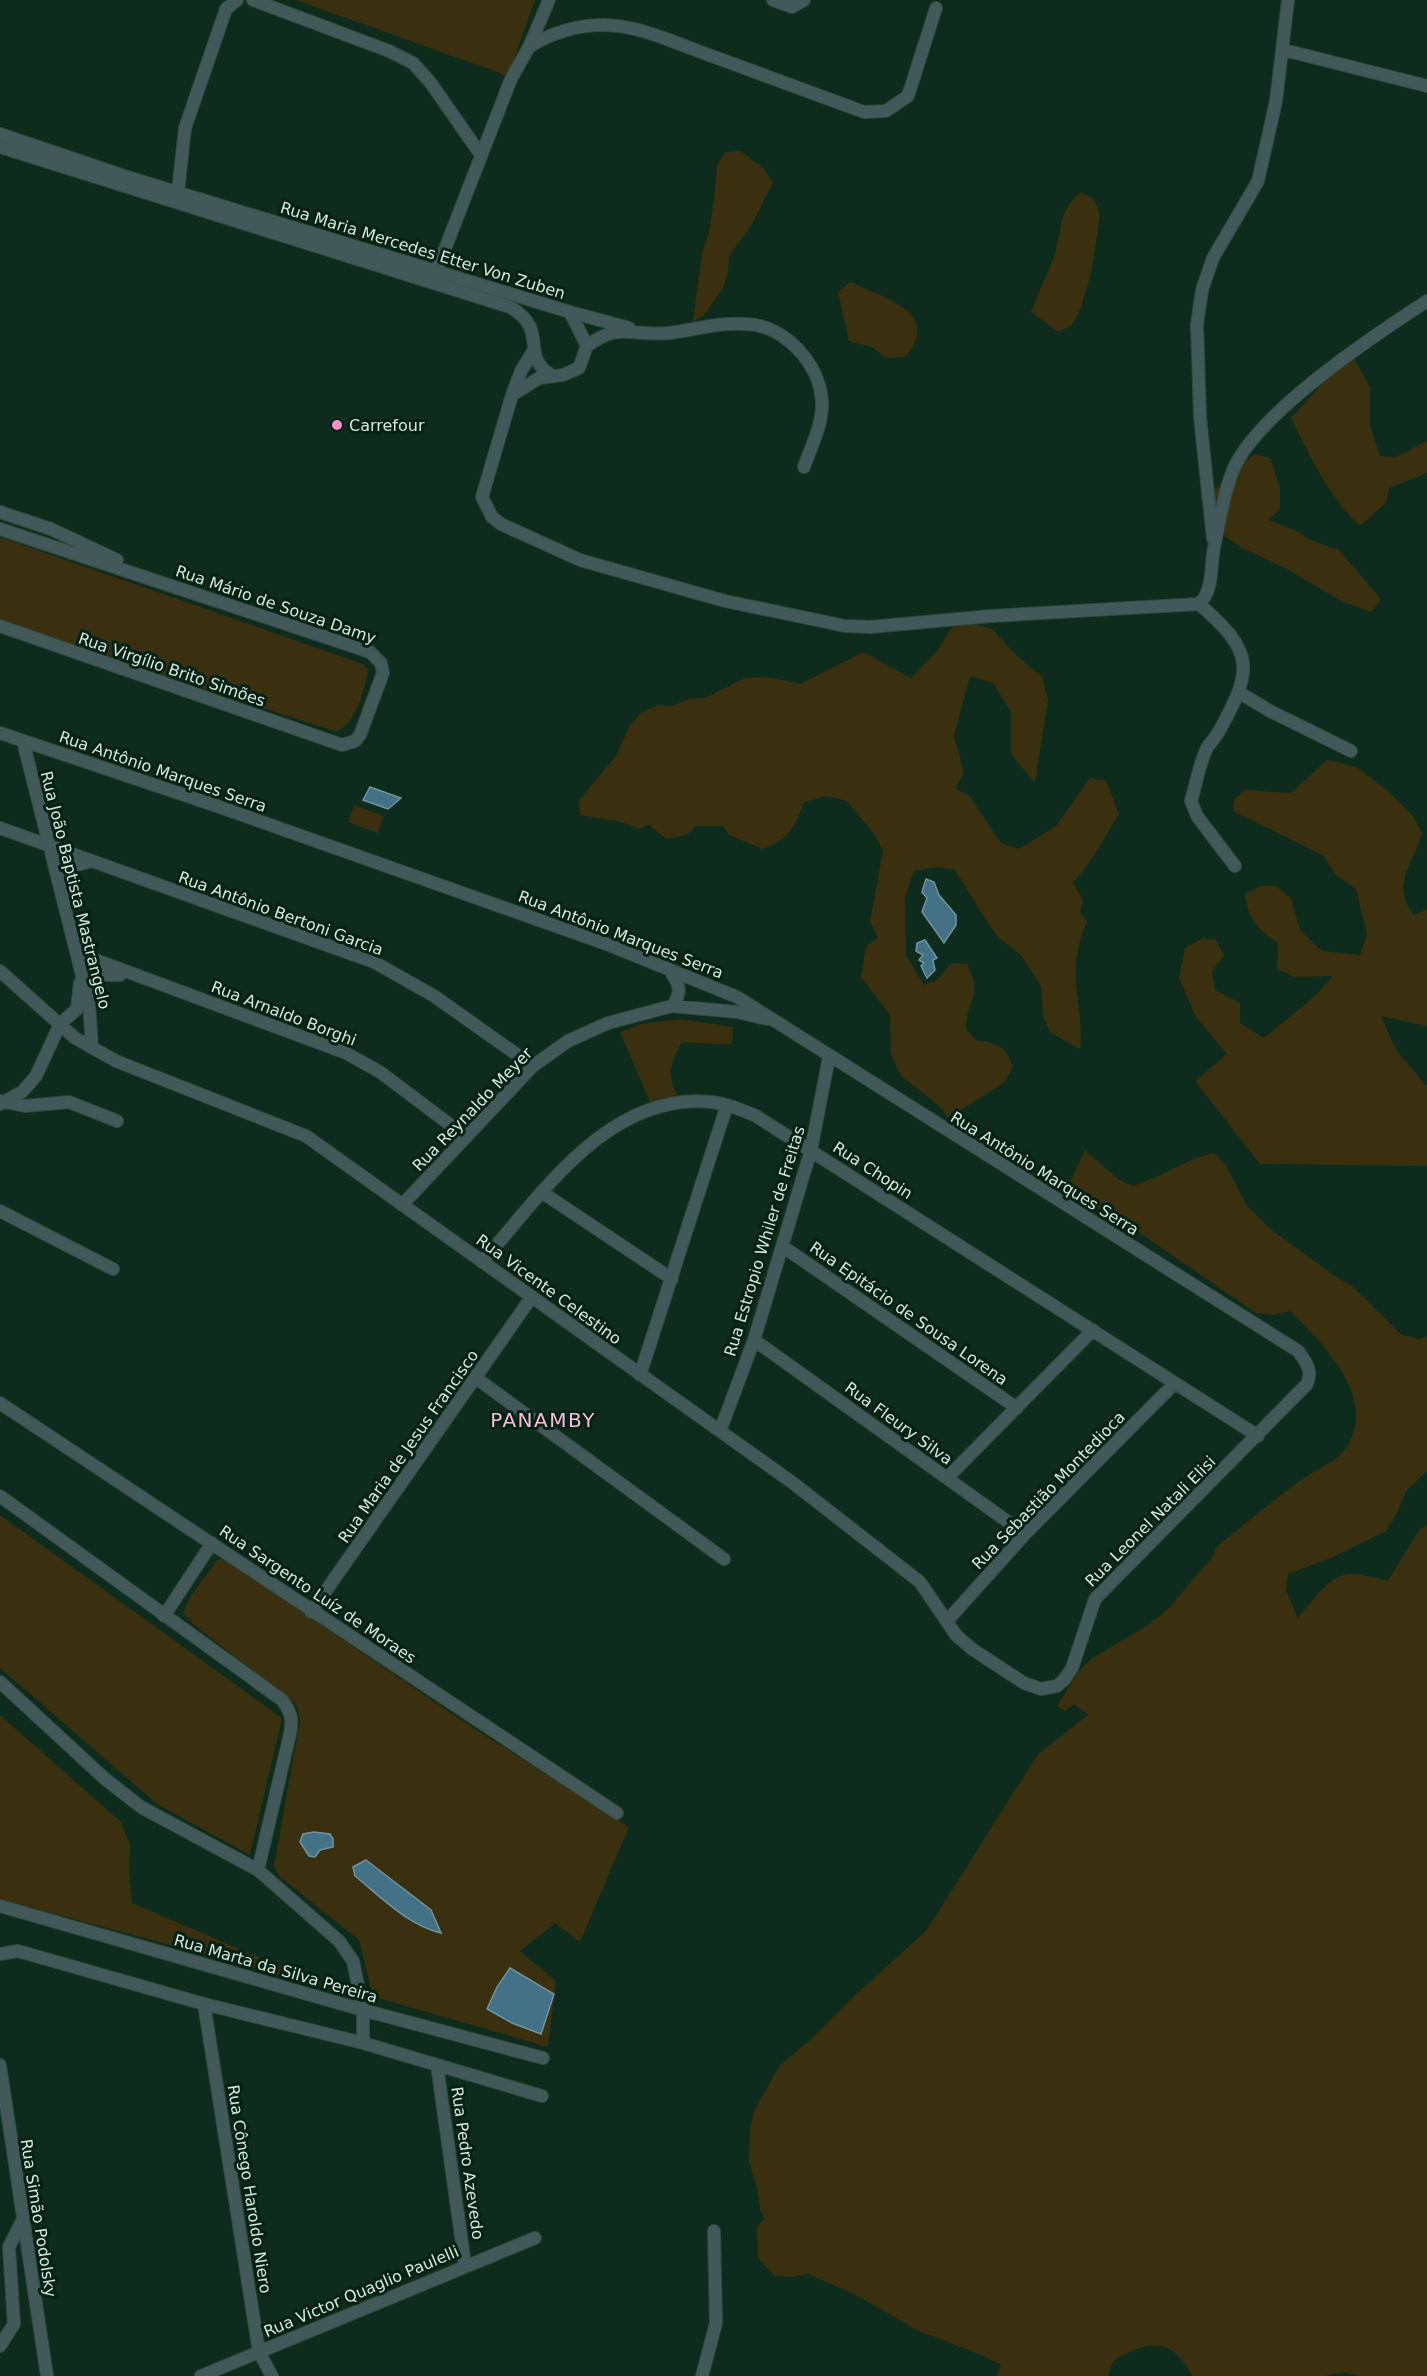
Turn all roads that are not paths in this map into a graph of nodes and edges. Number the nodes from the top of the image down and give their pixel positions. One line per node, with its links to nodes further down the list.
1 (237, 0): 14 (street)
2 (253, 0): 13 (street)
3 (549, 0): 8 (street)
4 (773, 0): 5 (street)
5 (804, 0)
6 (1288, 0): 9 (street)
7 (936, 8): 8 (street)
8 (529, 47): 13 (street)
9 (1284, 50): 10 (street); 26 (street)
10 (1427, 86)
11 (0, 134): 14 (street, Rua Maria Mercedes Etter Von Zuben)
12 (0, 147): 20 (street, Rua Maria Mercedes Etter Von Zuben)
13 (481, 155): 15 (street)
14 (178, 192): 15 (street, Rua Maria Mercedes Etter Von Zuben)
15 (436, 272): 17 (street, Rua Maria Mercedes Etter Von Zuben)
16 (1427, 301): 26 (street)
17 (570, 312): 18 (street); 19 (street, Rua Maria Mercedes Etter Von Zuben)
18 (641, 332): 19 (street); 23 (street)
19 (586, 346): 21 (street)
20 (534, 350): 21 (street, Rua Maria Mercedes Etter Von Zuben); 22 (street)
21 (551, 375): 22 (street)
22 (512, 395): 28 (street)
23 (804, 467)
24 (0, 512): 27 (street, Rua Mário de Souza Damy)
25 (0, 529): 27 (street, Rua Mário de Souza Damy)
26 (1214, 549): 28 (street)
27 (147, 576): 33 (street, Rua Mário de Souza Damy)
28 (1198, 604): 30 (street)
29 (0, 626): 33 (street, Rua Virgílio Brito Simões)
30 (1239, 693): 34 (street); 38 (street)
31 (0, 733): 32 (street, Rua Antônio Marques Serra)
32 (23, 741): 36 (street, Rua João Baptista Mastrangelo); 41 (street, Rua Antônio Marques Serra)
33 (334, 743)
34 (1351, 751)
35 (0, 828): 36 (street, Rua Antônio Bertoni Garcia)
36 (49, 846): 37 (street, Rua Antônio Bertoni Garcia); 39 (street, Rua João Baptista Mastrangelo)
37 (92, 861): 39 (street); 50 (street, Rua Antônio Bertoni Garcia)
38 (1235, 866)
39 (58, 881): 40 (street, Rua João Baptista Mastrangelo)
40 (77, 953): 43 (street, Rua Arnaldo Borghi); 44 (street, Rua João Baptista Mastrangelo)
41 (667, 967): 45 (street); 46 (street, Rua Antônio Marques Serra)
42 (0, 972): 47 (street, Rua Vicente Celestino)
43 (142, 978): 44 (street, Rua Arnaldo Borghi); 54 (street, Rua Arnaldo Borghi)
44 (82, 980): 47 (street); 48 (street, Rua João Baptista Mastrangelo)
45 (672, 1006): 46 (street, Rua Reynaldo Meyer); 50 (street, Rua Reynaldo Meyer)
46 (777, 1022): 49 (street, Rua Antônio Marques Serra)
47 (60, 1024): 48 (street, Rua Vicente Celestino); 51 (street)
48 (92, 1048): 57 (street, Rua Vicente Celestino)
49 (829, 1057): 55 (street, Rua Estropio Whiler de Freitas); 69 (street, Rua Antônio Marques Serra)
50 (532, 1066): 54 (street, Rua Reynaldo Meyer)
51 (1, 1102): 53 (street)
52 (727, 1105): 55 (street, Rua Chopin); 56 (street, Rua Chopin); 62 (street)
53 (117, 1121)
54 (465, 1136): 57 (street, Rua Reynaldo Meyer)
55 (812, 1150): 59 (street, Rua Estropio Whiler de Freitas); 64 (street, Rua Chopin)
56 (543, 1193): 60 (street, Rua Chopin); 62 (street)
57 (402, 1205): 60 (street, Rua Vicente Celestino)
58 (0, 1211): 61 (street)
59 (782, 1246): 65 (street, Rua Estropio Whiler de Freitas); 71 (street, Rua Epitácio de Sousa Lorena)
60 (482, 1262): 63 (street, Rua Vicente Celestino)
61 (113, 1269)
62 (672, 1279): 66 (street)
63 (531, 1298): 66 (street, Rua Vicente Celestino); 67 (street, Rua Maria de Jesus Francisco)
64 (1093, 1330): 68 (street, Rua Chopin); 71 (street)
65 (754, 1340): 72 (street, Rua Estropio Whiler de Freitas); 74 (street, Rua Fleury Silva)
66 (640, 1375): 72 (street, Rua Vicente Celestino)
67 (476, 1378): 78 (street); 79 (street, Rua Maria de Jesus Francisco)
68 (1175, 1383): 73 (street, Rua Chopin); 76 (street, Rua Sebastião Montedioca)
69 (1307, 1384): 73 (street, Rua Leonel Natali Elisi)
70 (0, 1403): 77 (street, Rua Sargento Luíz de Moraes)
71 (1017, 1408): 74 (street)
72 (720, 1431): 81 (street, Rua Vicente Celestino)
73 (1258, 1436): 83 (street, Rua Leonel Natali Elisi)
74 (947, 1478): 76 (street, Rua Fleury Silva)
75 (0, 1496): 80 (street)
76 (1025, 1534): 81 (street, Rua Sebastião Montedioca)
77 (213, 1543): 79 (street, Rua Sargento Luíz de Moraes); 80 (street)
78 (724, 1559)
79 (311, 1612): 84 (street, Rua Sargento Luíz de Moraes)
80 (164, 1616): 85 (street)
81 (947, 1621): 83 (street, Rua Vicente Celestino)
82 (0, 1682): 85 (street)
83 (1041, 1689)
84 (617, 1813)
85 (258, 1870): 89 (street)
86 (0, 1906): 89 (street, Rua Marta da Silva Pereira)
87 (0, 1954): 88 (street)
88 (204, 2004): 90 (street); 100 (street, Rua Cônego Haroldo Niero)
89 (363, 2010): 90 (street); 91 (street, Rua Marta da Silva Pereira)
90 (363, 2043): 93 (street)
91 (543, 2058)
92 (0, 2065): 95 (street, Rua Simão Podolsky)
93 (437, 2065): 94 (street); 98 (street, Rua Pedro Azevedo)
94 (542, 2096)
95 (22, 2221): 99 (street); 101 (street, Rua Simão Podolsky)
96 (714, 2231): 104 (street)
97 (535, 2238): 98 (street, Rua Victor Quaglio Paulelli)
98 (465, 2265): 100 (street, Rua Victor Quaglio Paulelli)
99 (0, 2346)
100 (259, 2352): 102 (street, Rua Victor Quaglio Paulelli); 103 (street, Rua Cônego Haroldo Niero)
101 (47, 2376)
102 (201, 2376)
103 (272, 2376)
104 (702, 2376)

